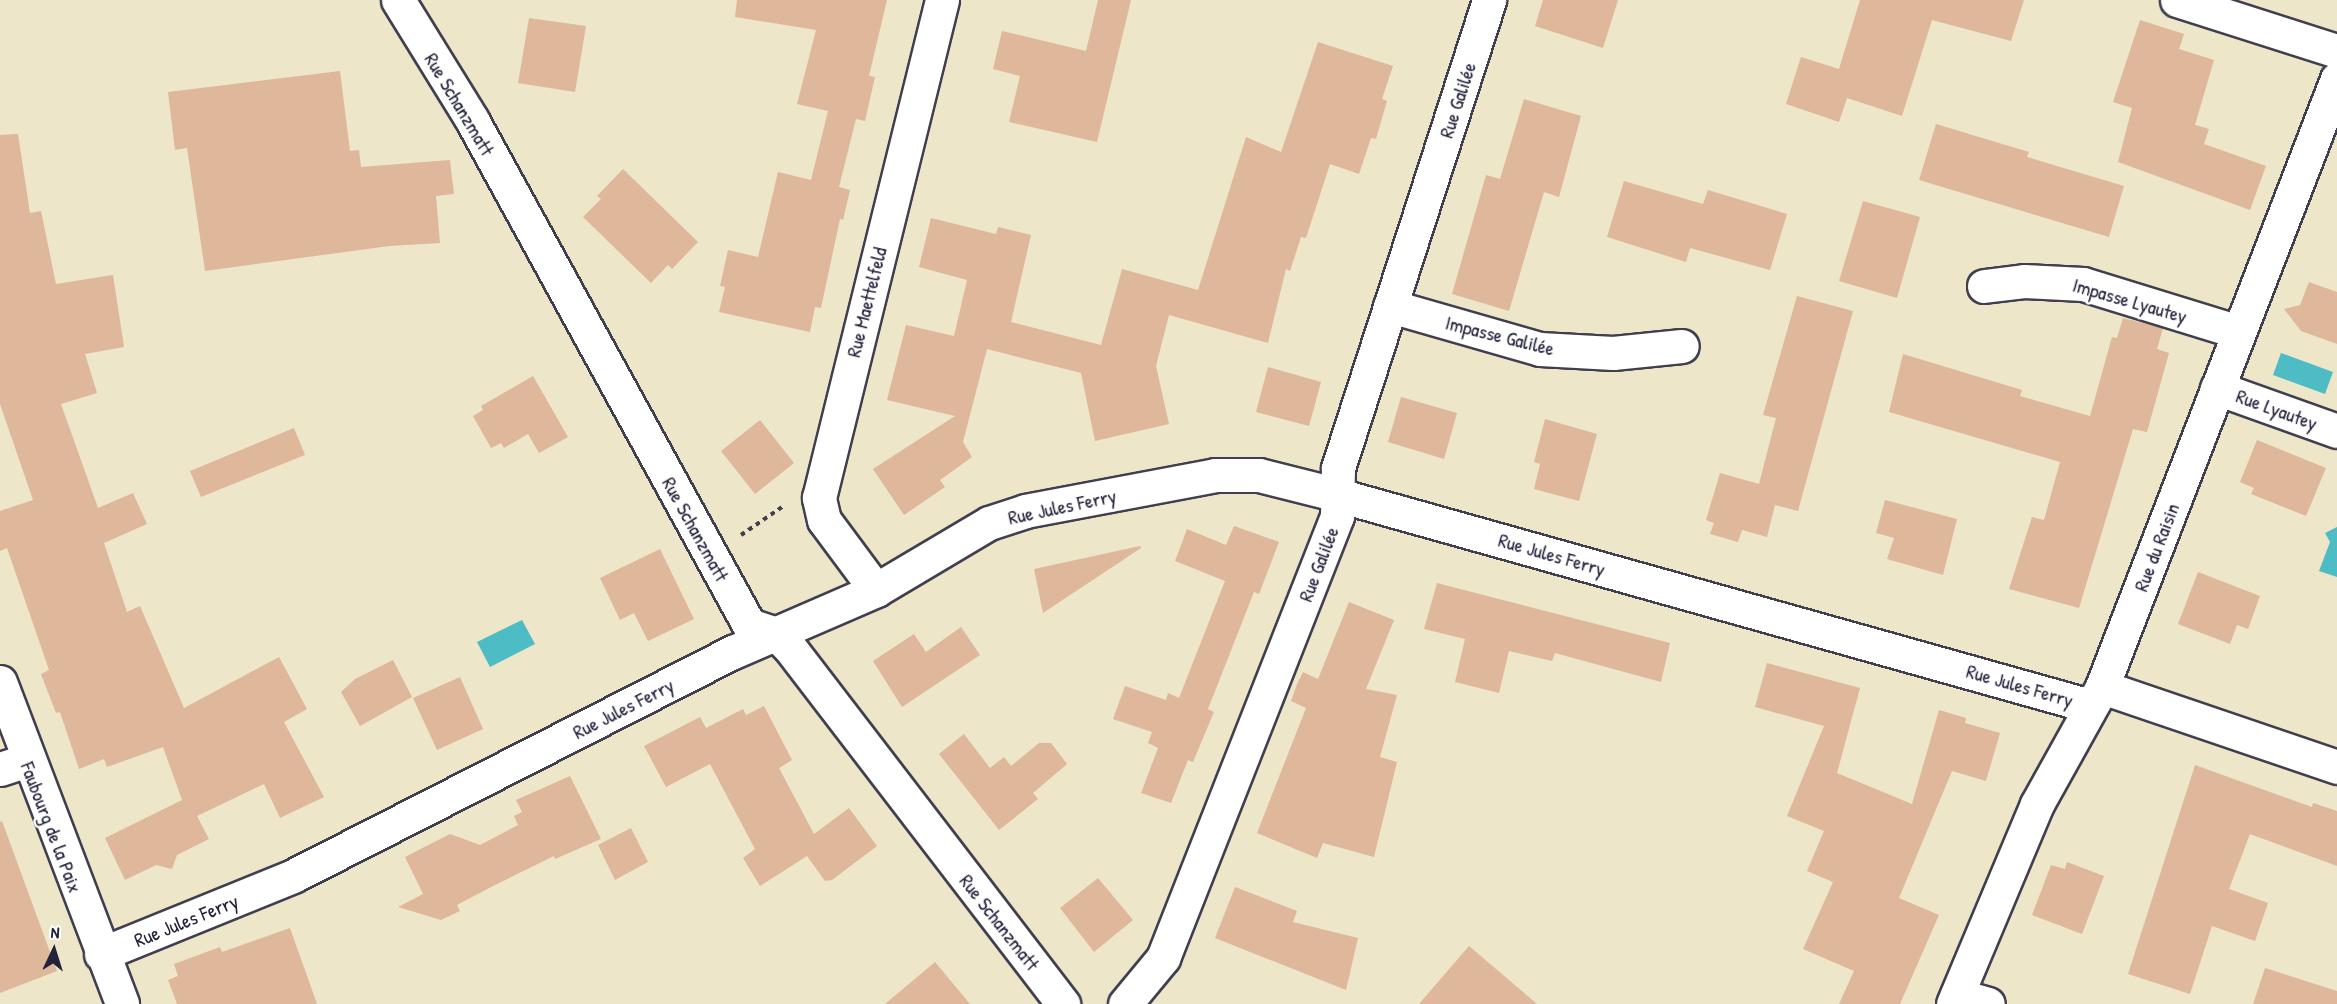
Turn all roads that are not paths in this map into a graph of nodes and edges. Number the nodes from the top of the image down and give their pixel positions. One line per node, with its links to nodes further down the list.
1 (398, 0): 16 (street, Rue Schanzmatt)
2 (942, 0): 15 (street, Rue Maettelfeld)
3 (1489, 0): 9 (street, Rue Galilée)
4 (2177, 0): 5 (street)
5 (2337, 51)
6 (2337, 80): 7 (street, Rue du Raisin)
7 (2326, 139): 10 (street, Rue du Raisin)
8 (1984, 286): 10 (street, Impasse Lyautey)
9 (1390, 306): 11 (street, Impasse Galilée); 14 (street, Rue Galilée)
10 (2239, 332): 12 (street, Rue du Raisin)
11 (1682, 346)
12 (2217, 388): 13 (street, Rue Lyautey); 18 (street, Rue du Raisin)
13 (2337, 431)
14 (1338, 495): 15 (street, Rue Jules Ferry); 18 (street, Rue Jules Ferry); 25 (street, Rue Galilée)
15 (876, 590): 16 (street, Rue Jules Ferry)
16 (776, 634): 21 (street, Rue Jules Ferry); 24 (street, Rue Schanzmatt)
17 (0, 682): 19 (street, Faubourg de la Paix)
18 (2096, 697): 20 (street, Rue Jules Ferry); 22 (street, Rue du Raisin)
19 (13, 764): 21 (street, Faubourg de la Paix)
20 (2337, 767)
21 (101, 954): 23 (street, Faubourg de la Paix)
22 (1955, 999): 26 (street)
23 (122, 1004)
24 (1063, 1004)
25 (1125, 1004)
26 (1988, 1004)

